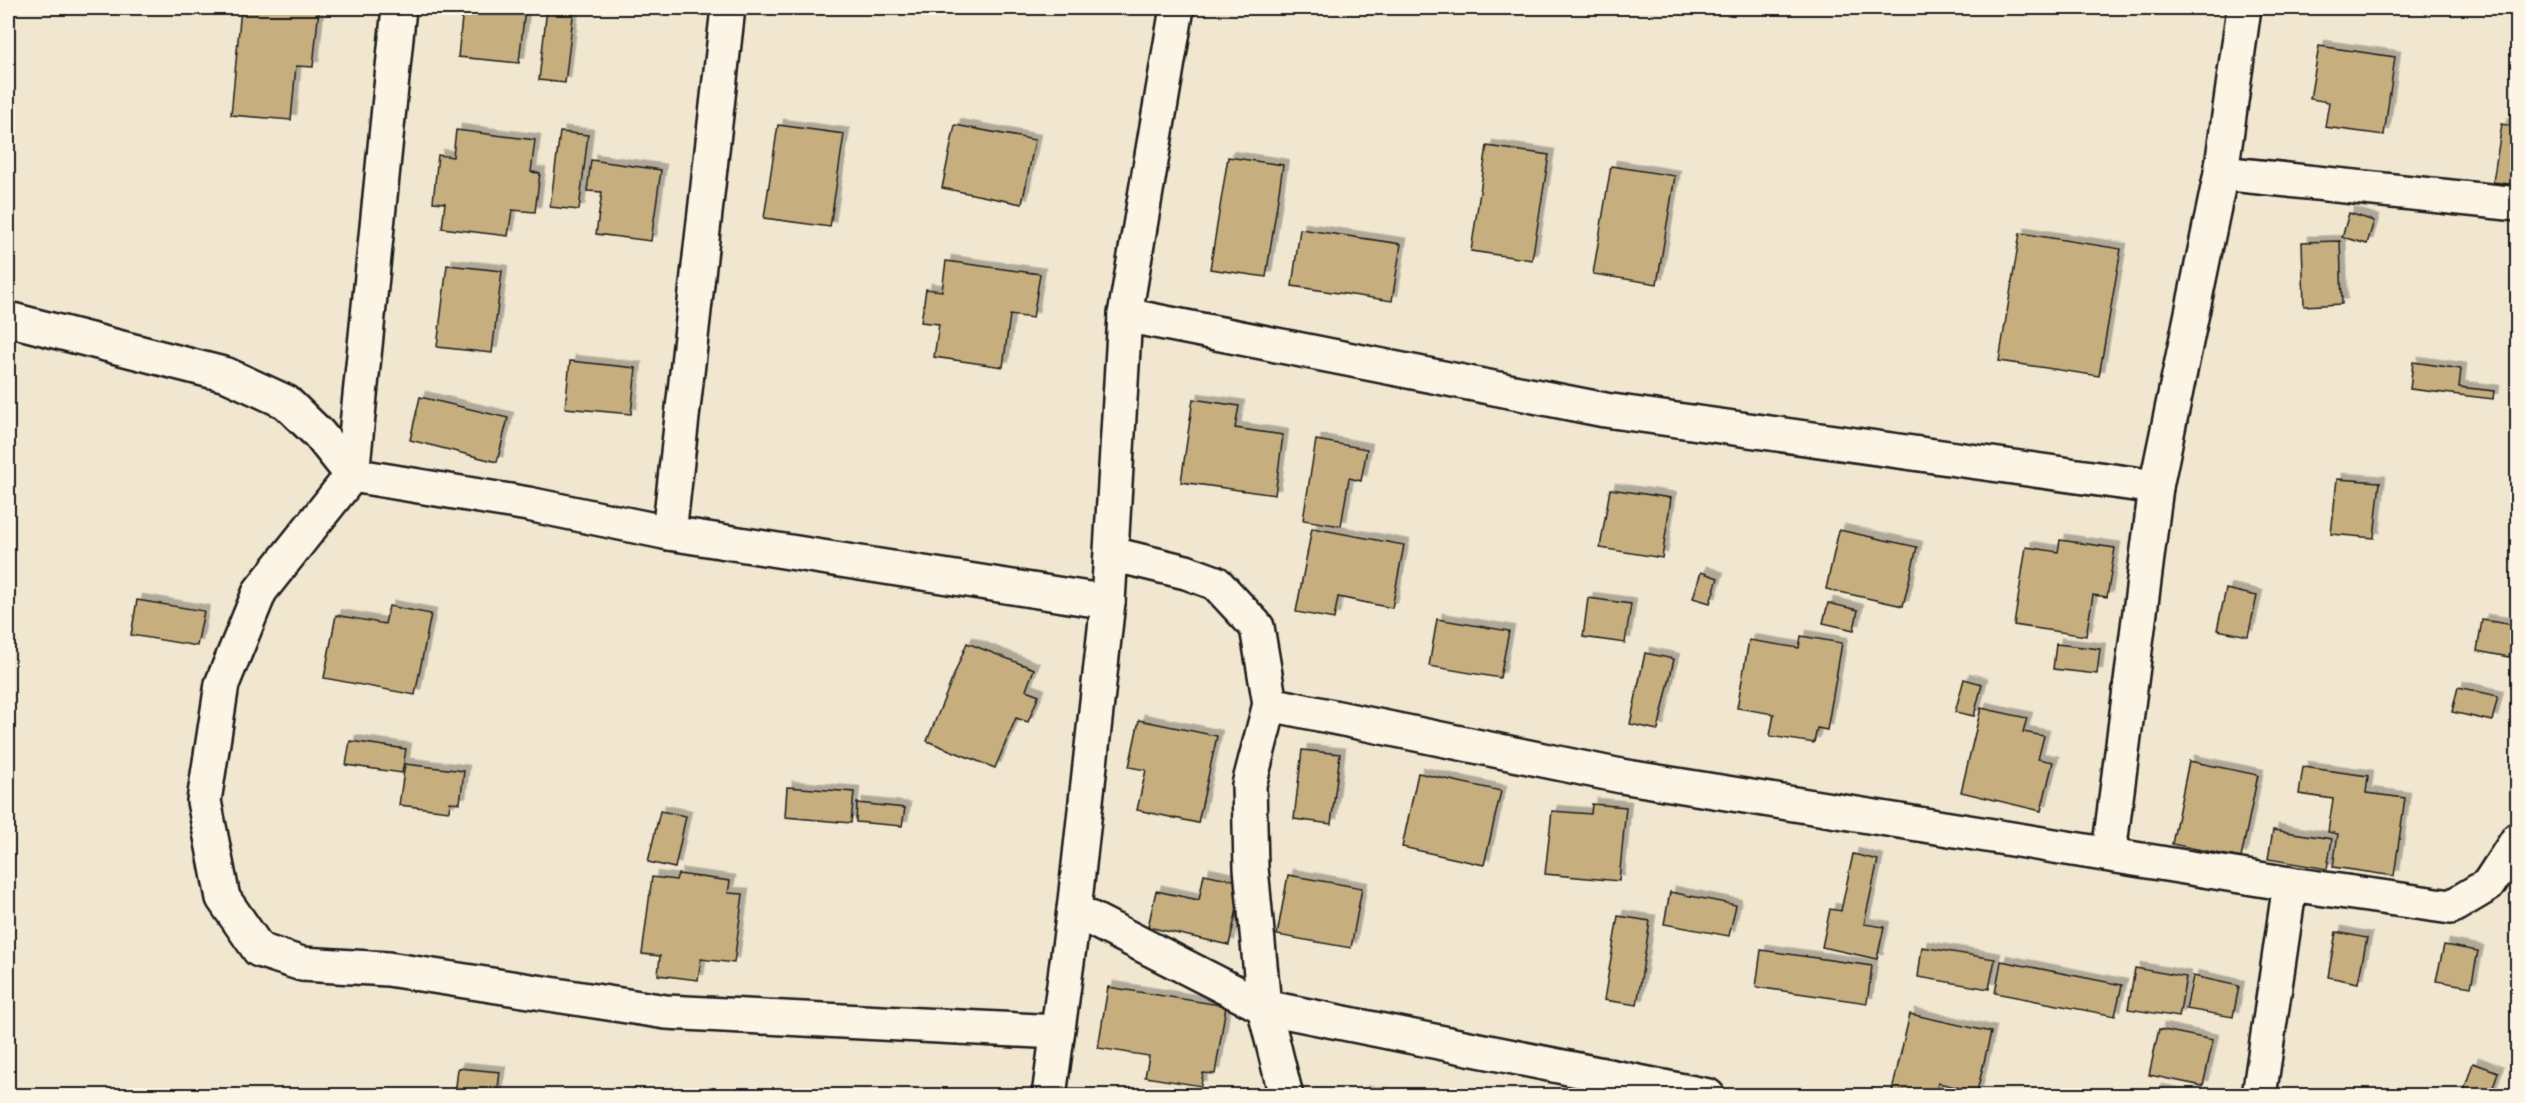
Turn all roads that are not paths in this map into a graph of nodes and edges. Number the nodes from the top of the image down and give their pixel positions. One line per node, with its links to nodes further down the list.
1 (399, 8): 9 (street)
2 (728, 8): 11 (street)
3 (1177, 8): 7 (street)
4 (2244, 8): 5 (street)
5 (2221, 173): 6 (street); 10 (street)
6 (2517, 204)
7 (1125, 315): 10 (street); 12 (street)
8 (8, 319): 9 (street)
9 (352, 475): 11 (street); 20 (street)
10 (2156, 488): 16 (street)
11 (669, 533): 13 (street)
12 (1112, 554): 13 (street); 14 (street)
13 (1108, 602): 18 (street)
14 (1270, 704): 16 (street); 19 (street)
15 (2517, 839): 17 (street)
16 (2109, 853): 17 (street)
17 (2290, 884): 24 (street)
18 (1074, 910): 19 (street); 20 (street)
19 (1264, 1007): 22 (street); 23 (street)
20 (1057, 1032): 21 (street)
21 (1049, 1095)
22 (1286, 1095)
23 (1708, 1095)
24 (2259, 1095)

